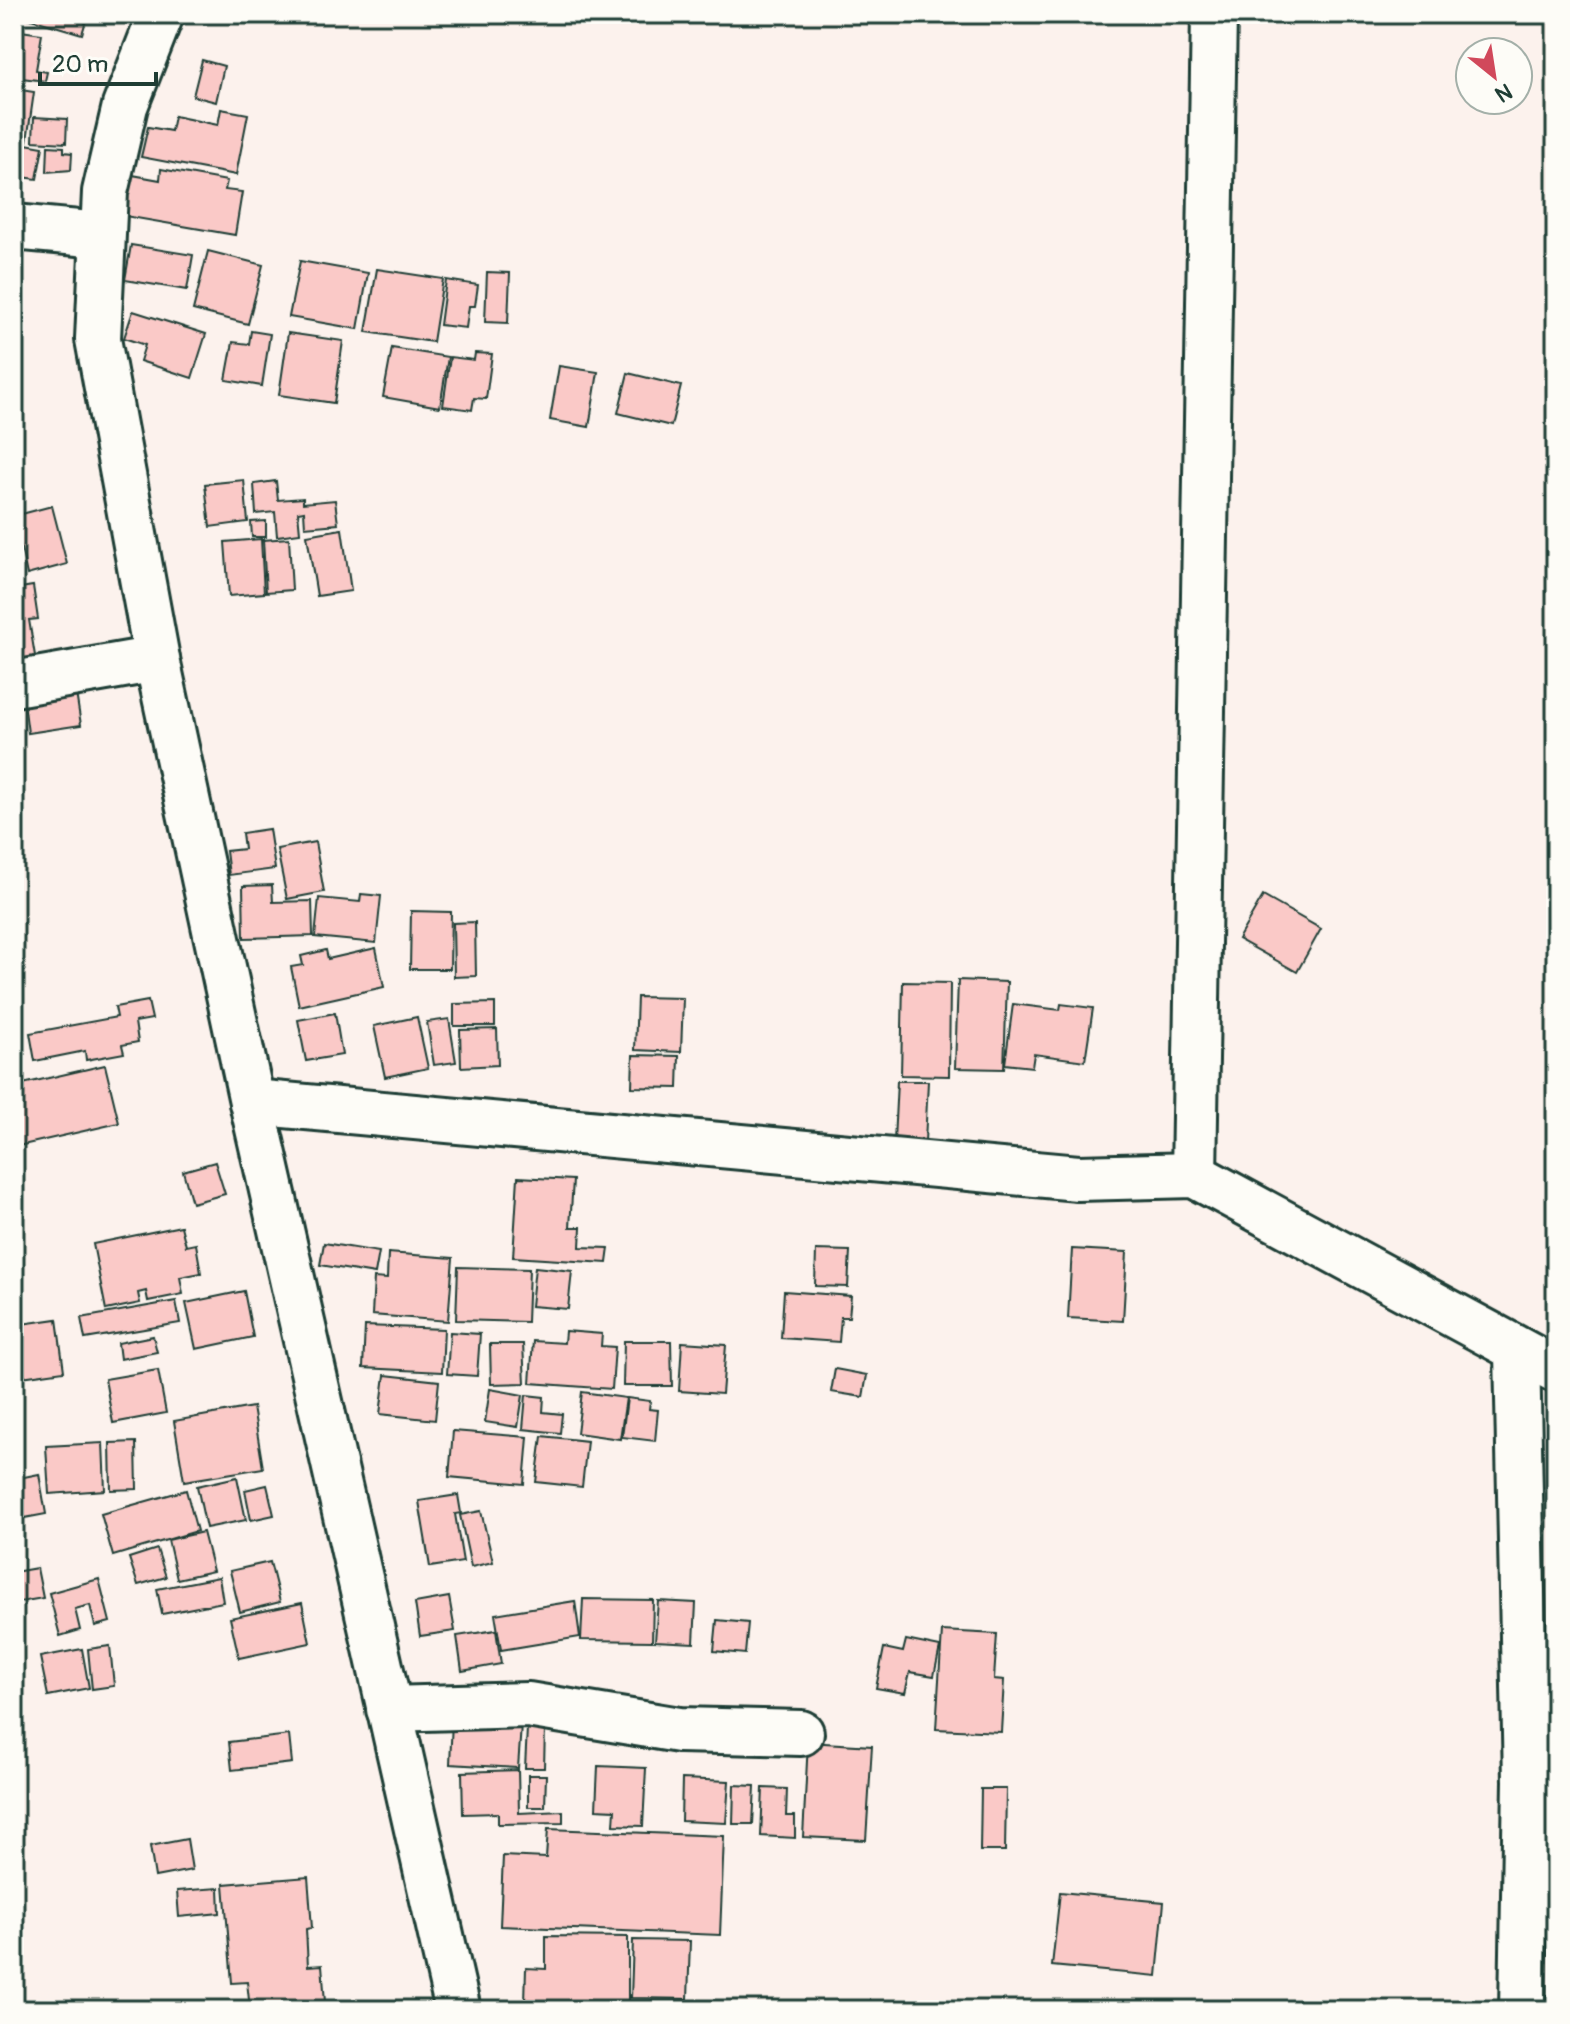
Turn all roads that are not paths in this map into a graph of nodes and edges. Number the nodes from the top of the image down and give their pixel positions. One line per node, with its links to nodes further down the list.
1 (161, 14): 4 (street)
2 (1214, 14): 8 (street)
3 (14, 227): 4 (street)
4 (100, 235): 5 (street)
5 (157, 659): 6 (street); 7 (street)
6 (14, 684)
7 (252, 1102): 8 (street); 11 (street)
8 (1194, 1175): 9 (street)
9 (1517, 1351): 10 (street); 14 (street)
10 (1556, 1370)
11 (389, 1709): 12 (street); 13 (street)
12 (801, 1733)
13 (458, 2010)
14 (1522, 2010)

